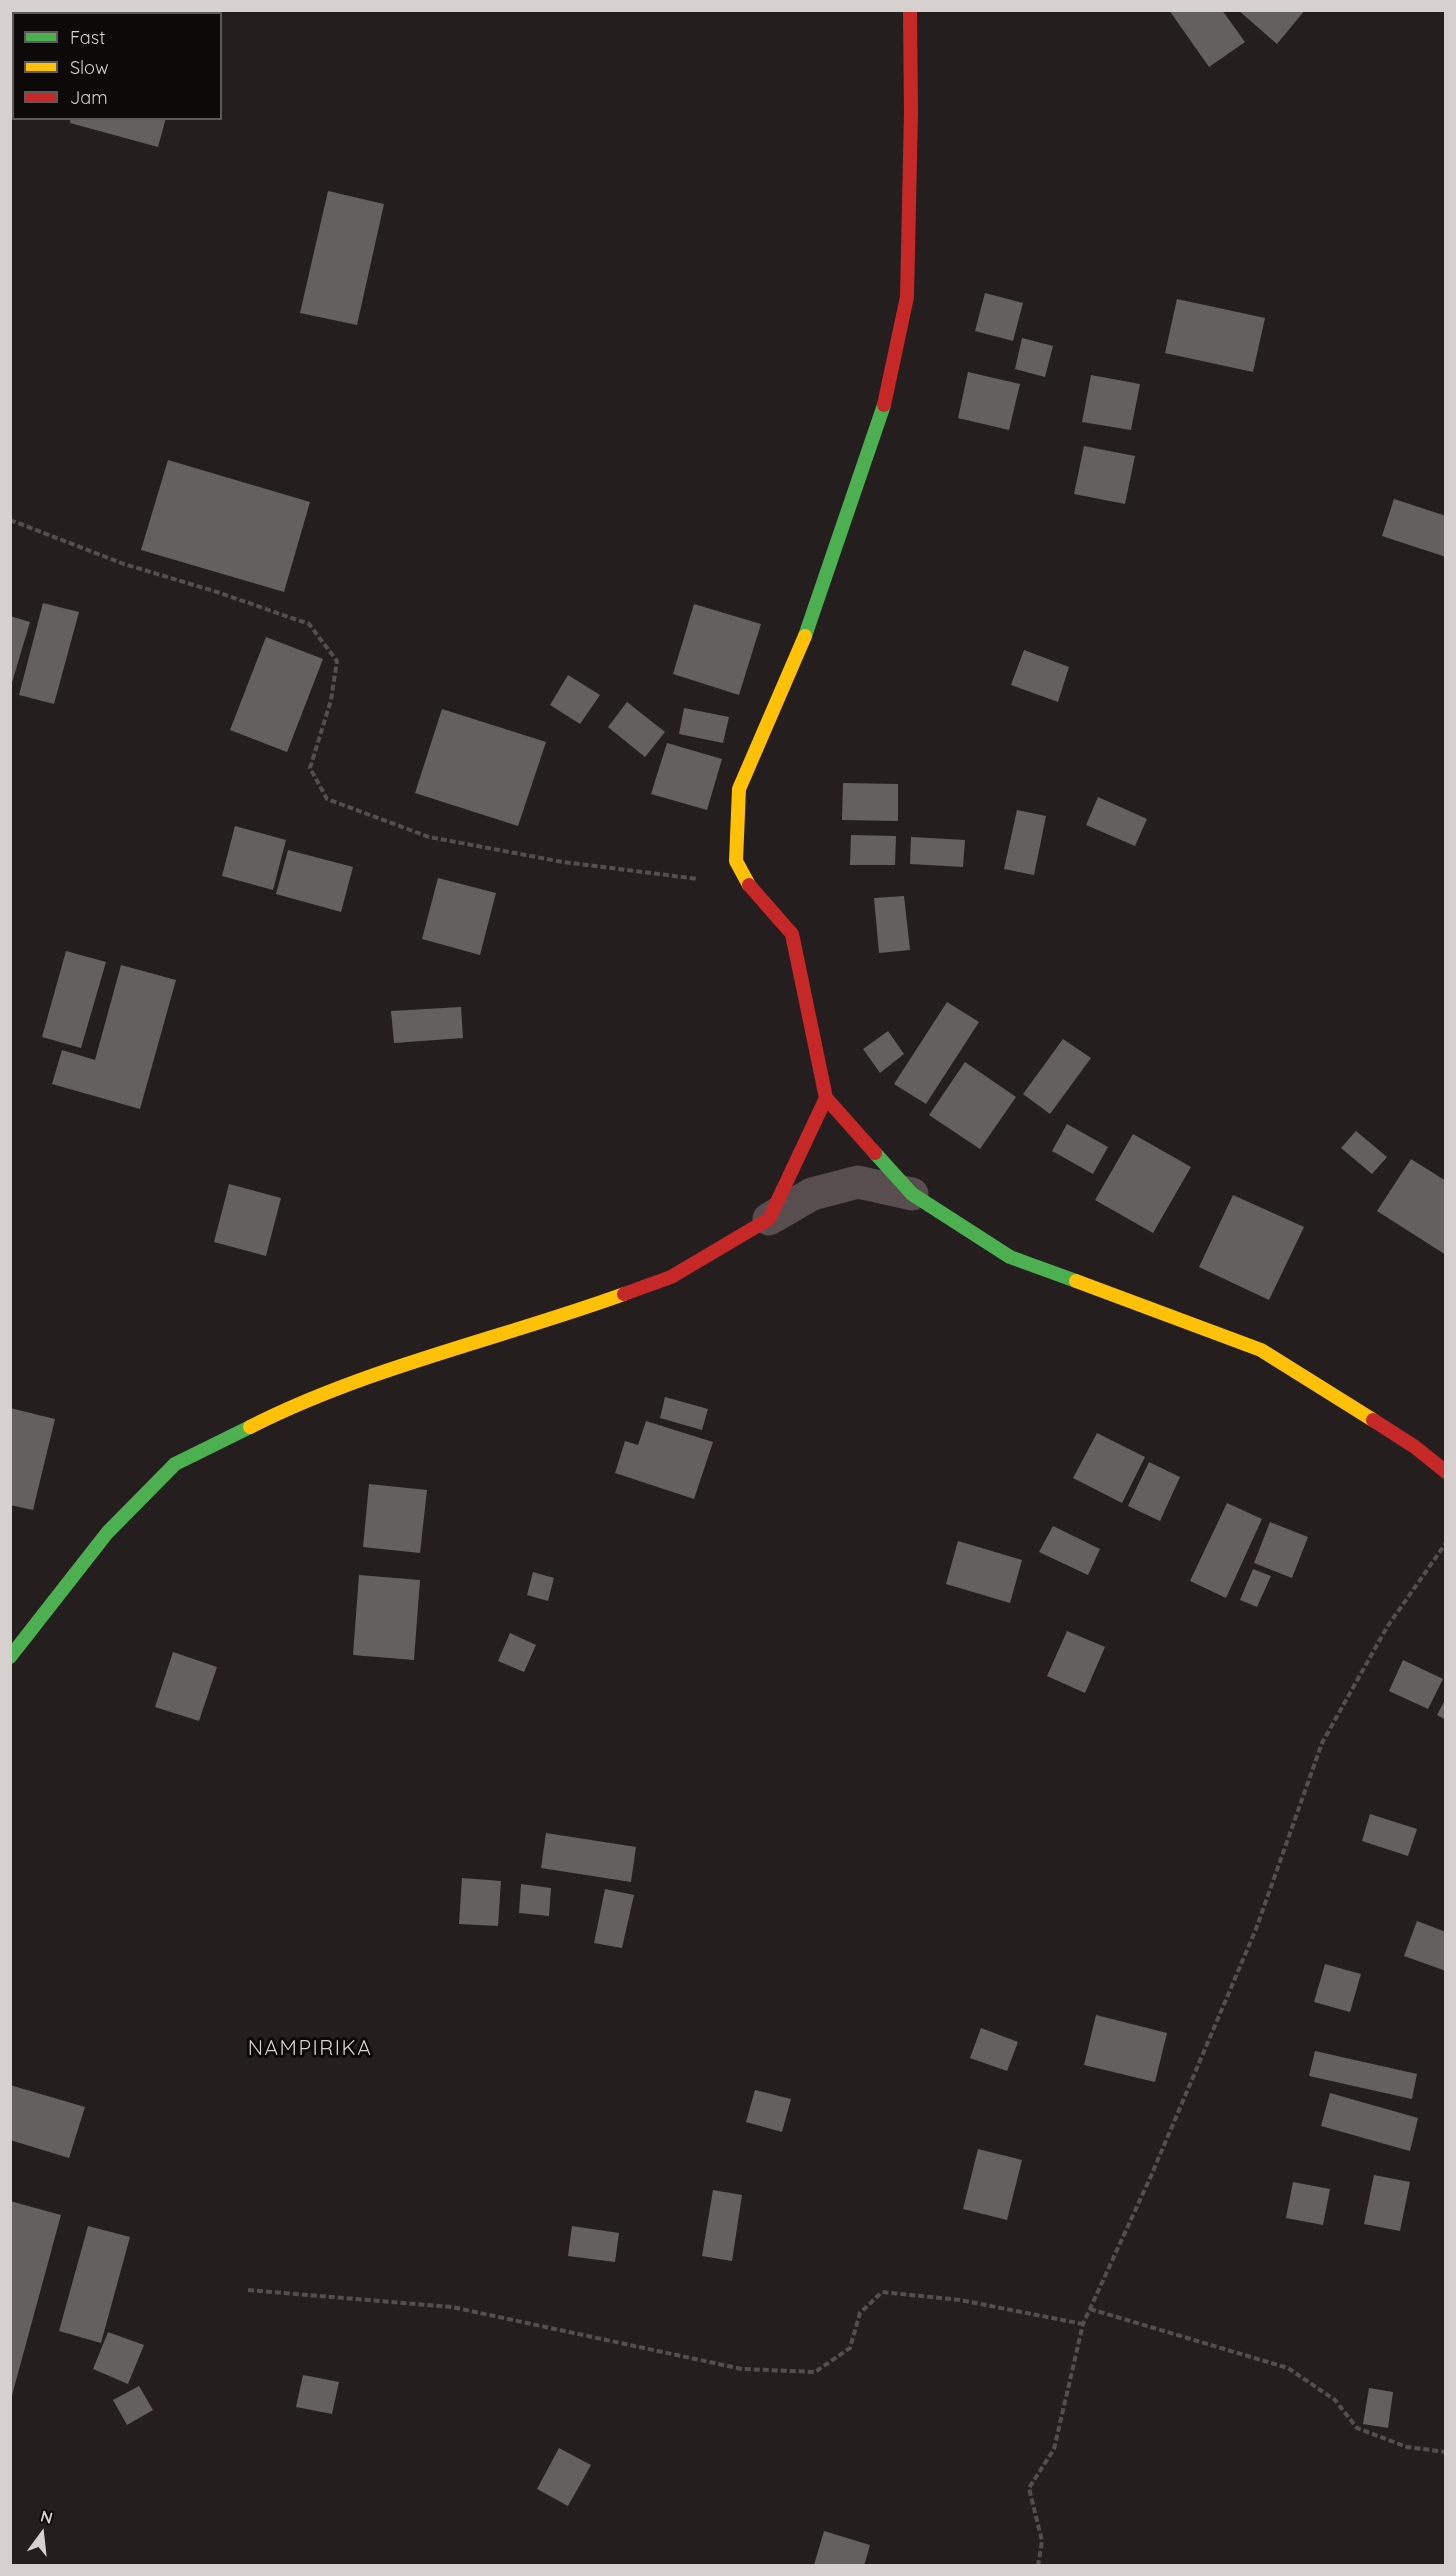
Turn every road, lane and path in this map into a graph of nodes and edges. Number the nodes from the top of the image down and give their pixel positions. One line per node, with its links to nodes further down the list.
1 (910, 10): 3 (street)
2 (10, 520): 3 (path)
3 (749, 885): 4 (street)
4 (826, 1098): 5 (street); 6 (street)
5 (912, 1194): 6 (street); 7 (street)
6 (769, 1219): 9 (street)
7 (1446, 1472)
8 (1446, 1543): 11 (path)
9 (10, 1657)
10 (248, 2290): 12 (path)
11 (1090, 2309): 12 (path); 13 (path)
12 (1083, 2324): 14 (path)
13 (1446, 2452)
14 (1038, 2565)

